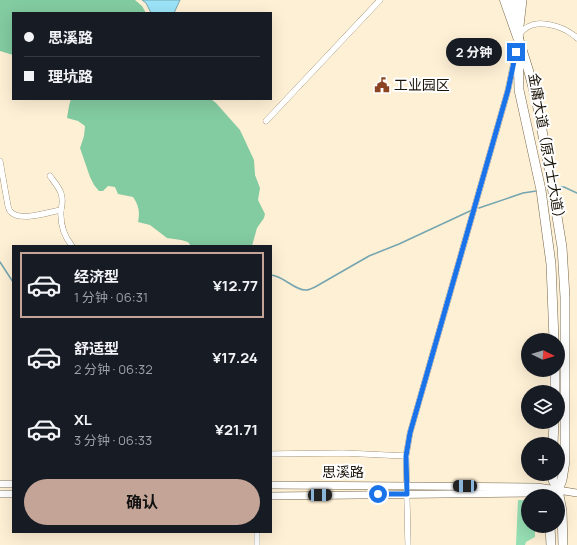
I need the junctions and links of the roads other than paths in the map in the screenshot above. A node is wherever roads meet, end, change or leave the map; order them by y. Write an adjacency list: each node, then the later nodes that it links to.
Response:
1 (380, 0): 7 (street)
2 (504, 0): 5 (highway)
3 (514, 0): 5 (highway)
4 (522, 0): 5 (main road)
5 (518, 37): 6 (street); 10 (main road, 金庸大道（原才士大道）); 11 (main road, 金庸大道（原才士大道）); 16 (street)
6 (577, 38)
7 (266, 121)
8 (0, 161): 12 (street)
9 (50, 176): 12 (street)
10 (551, 187): 11 (main road); 23 (main road, 金庸大道（原才士大道）)
11 (540, 188): 14 (main road, 金庸大道（原才士大道）)
12 (61, 210): 13 (street)
13 (71, 245)
14 (554, 333)
15 (272, 454): 16 (street)
16 (406, 456): 20 (street)
17 (0, 484): 18 (street)
18 (12, 484)
19 (272, 485): 20 (street, 思溪路)
20 (406, 486): 22 (street, 思溪路); 30 (street)
21 (577, 487): 24 (street, 思溪路)
22 (544, 489)
23 (559, 489)
24 (565, 491)
25 (521, 493): 30 (street, 思溪路)
26 (565, 493): 27 (street, 思溪路)
27 (577, 493)
28 (0, 494): 29 (street)
29 (12, 494)
30 (407, 494): 31 (street, 思溪路); 36 (street)
31 (272, 496)
32 (257, 533): 35 (street)
33 (550, 533): 37 (main road)
34 (563, 533): 38 (main road, 金庸大道（原才士大道）)
35 (257, 545)
36 (408, 545)
37 (551, 545)
38 (564, 545)

